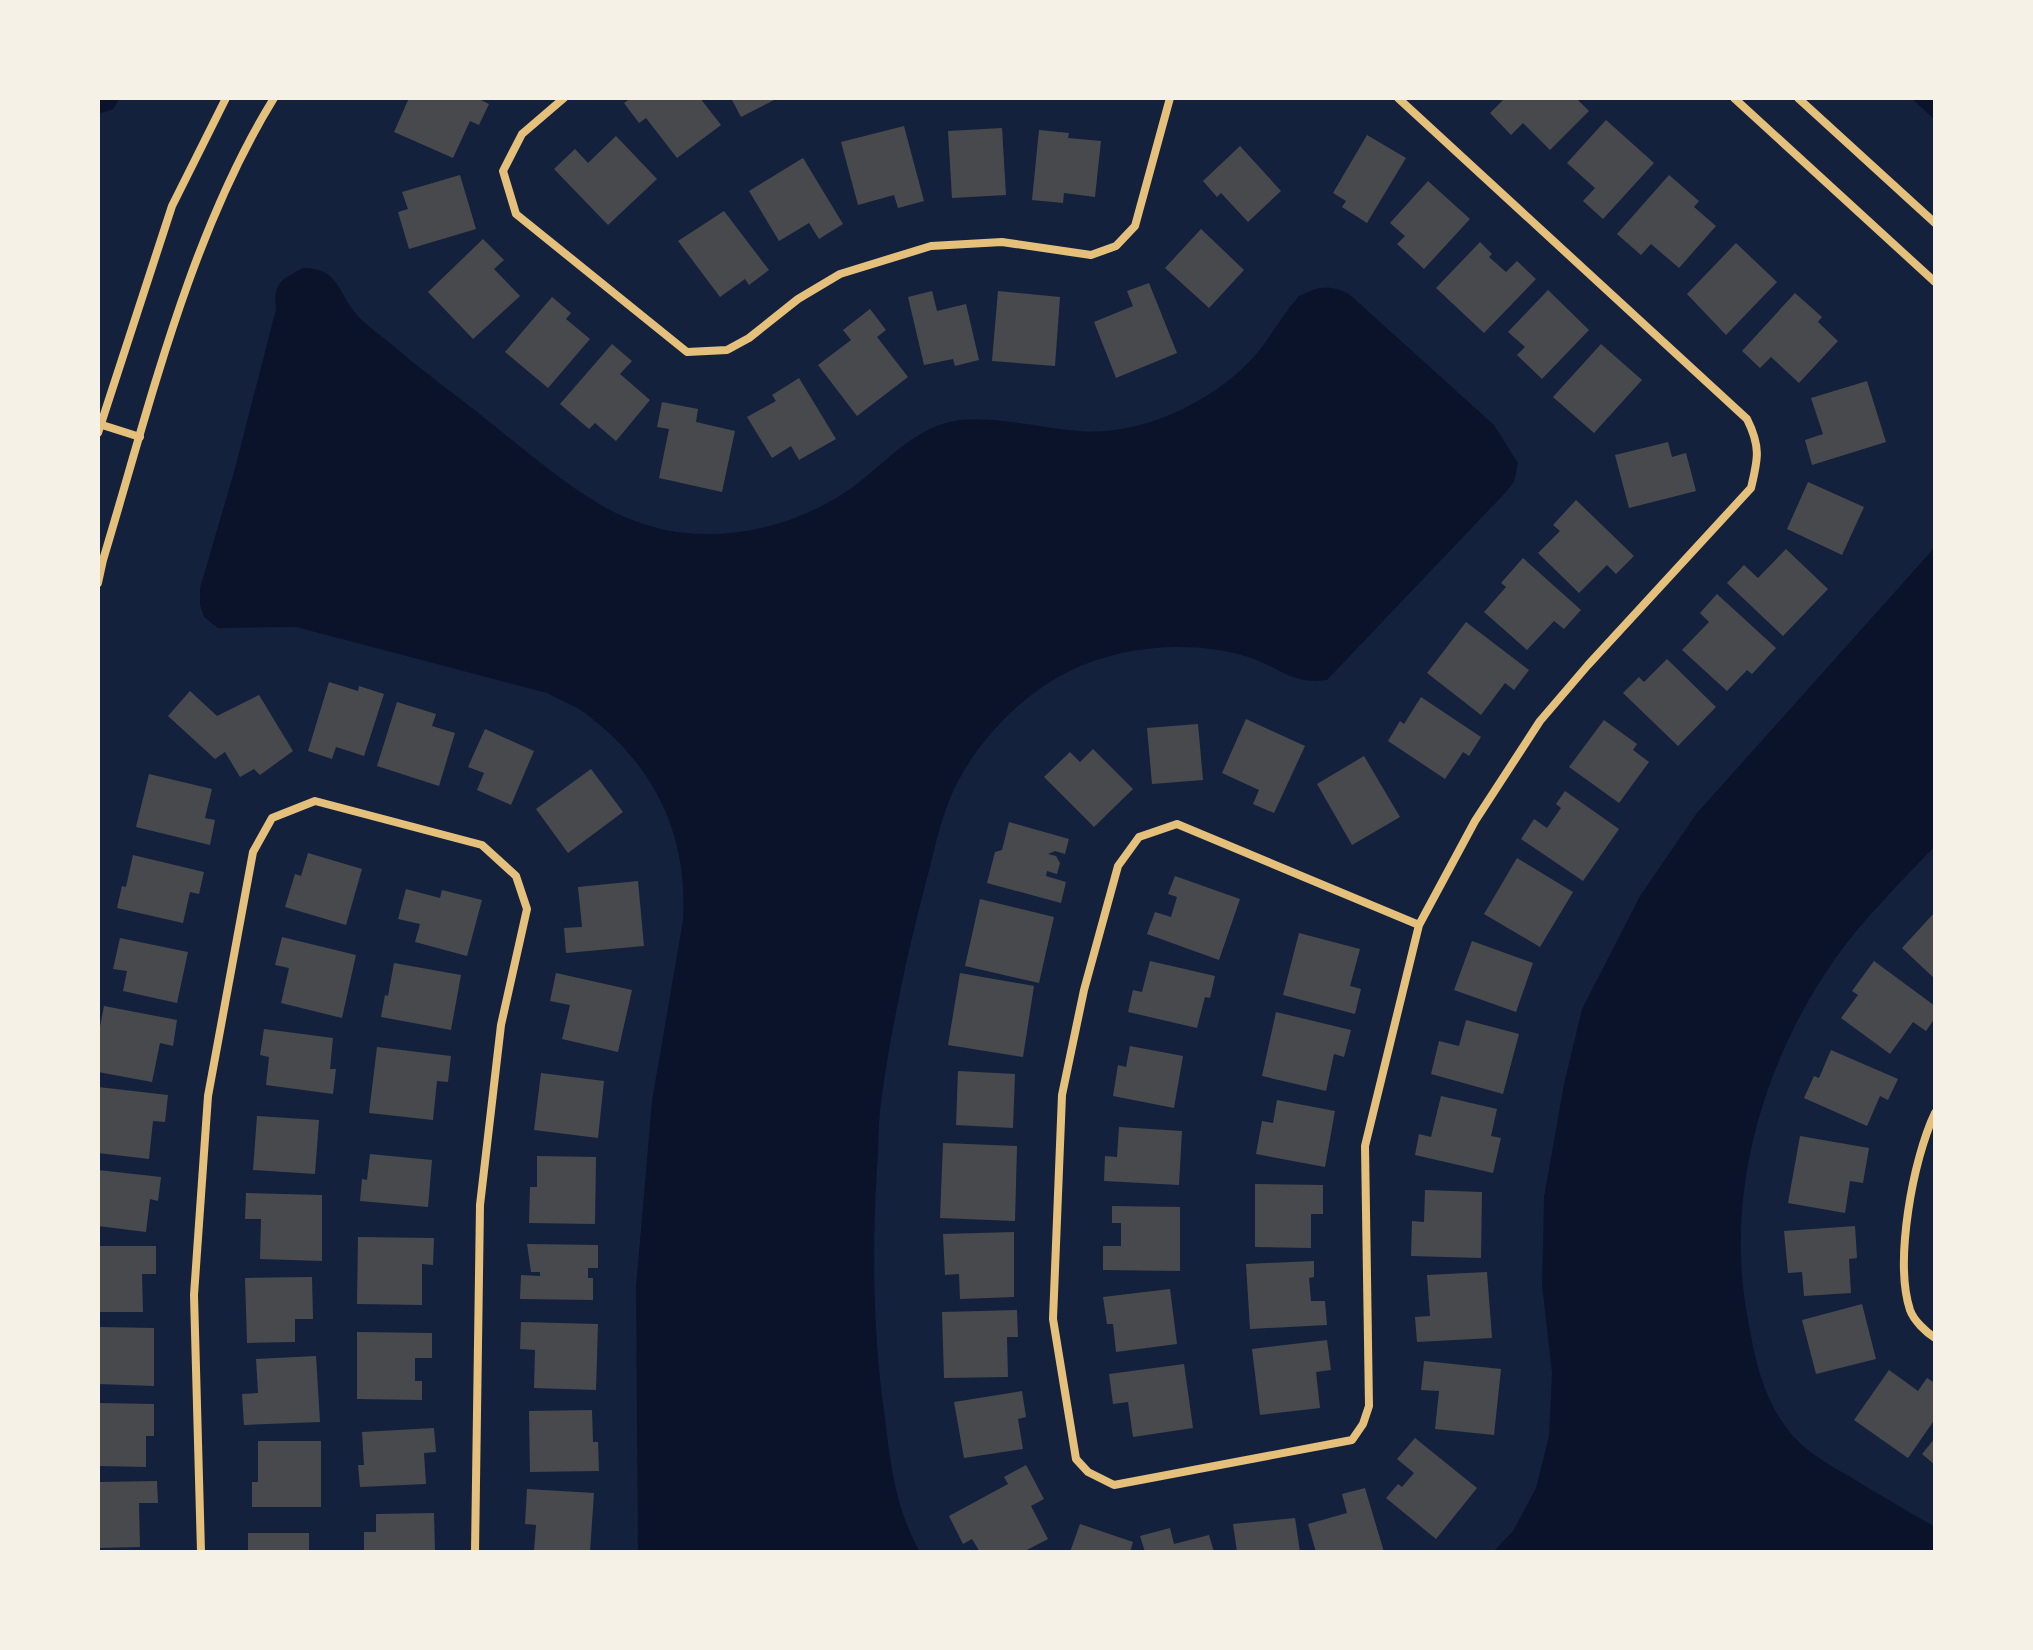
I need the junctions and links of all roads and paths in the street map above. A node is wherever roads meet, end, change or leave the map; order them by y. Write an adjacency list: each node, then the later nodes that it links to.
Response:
1 (226, 98): 10 (street)
2 (274, 98): 11 (street)
3 (564, 98): 4 (street)
4 (1170, 98)
5 (1398, 98): 13 (street)
6 (1734, 98): 9 (street)
7 (1798, 98): 8 (street)
8 (1935, 223)
9 (1935, 282)
10 (99, 427): 11 (street)
11 (140, 437): 12 (street)
12 (98, 583)
13 (1419, 925): 13 (street)
14 (1935, 1113): 15 (street)
15 (1935, 1338)
16 (201, 1552): 17 (street)
17 (475, 1552)

